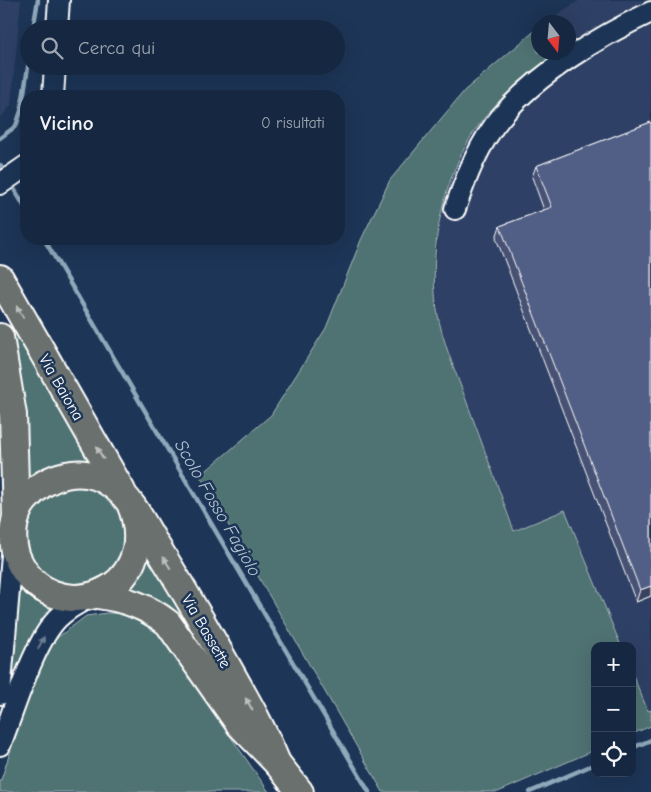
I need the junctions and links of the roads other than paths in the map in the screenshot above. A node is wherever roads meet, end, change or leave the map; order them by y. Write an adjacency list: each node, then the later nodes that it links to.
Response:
1 (59, 0): 3 (street)
2 (651, 12): 8 (street)
3 (58, 20)
4 (54, 75): 5 (street)
5 (53, 90)
6 (20, 171): 7 (street)
7 (0, 184)
8 (455, 209)
9 (0, 278): 11 (main road, Via Baiona, one-way to 9)
10 (0, 337): 12 (main road)
11 (127, 500): 12 (main road); 13 (main road); 16 (main road, Via Bassette, one-way to 11)
12 (15, 528): 13 (main road); 14 (street)
13 (94, 595): 15 (street, one-way to 13); 16 (main road, Via Bassette)
14 (0, 694)
15 (0, 745)
16 (277, 763): 17 (main road, Via Bassette)
17 (300, 792)

